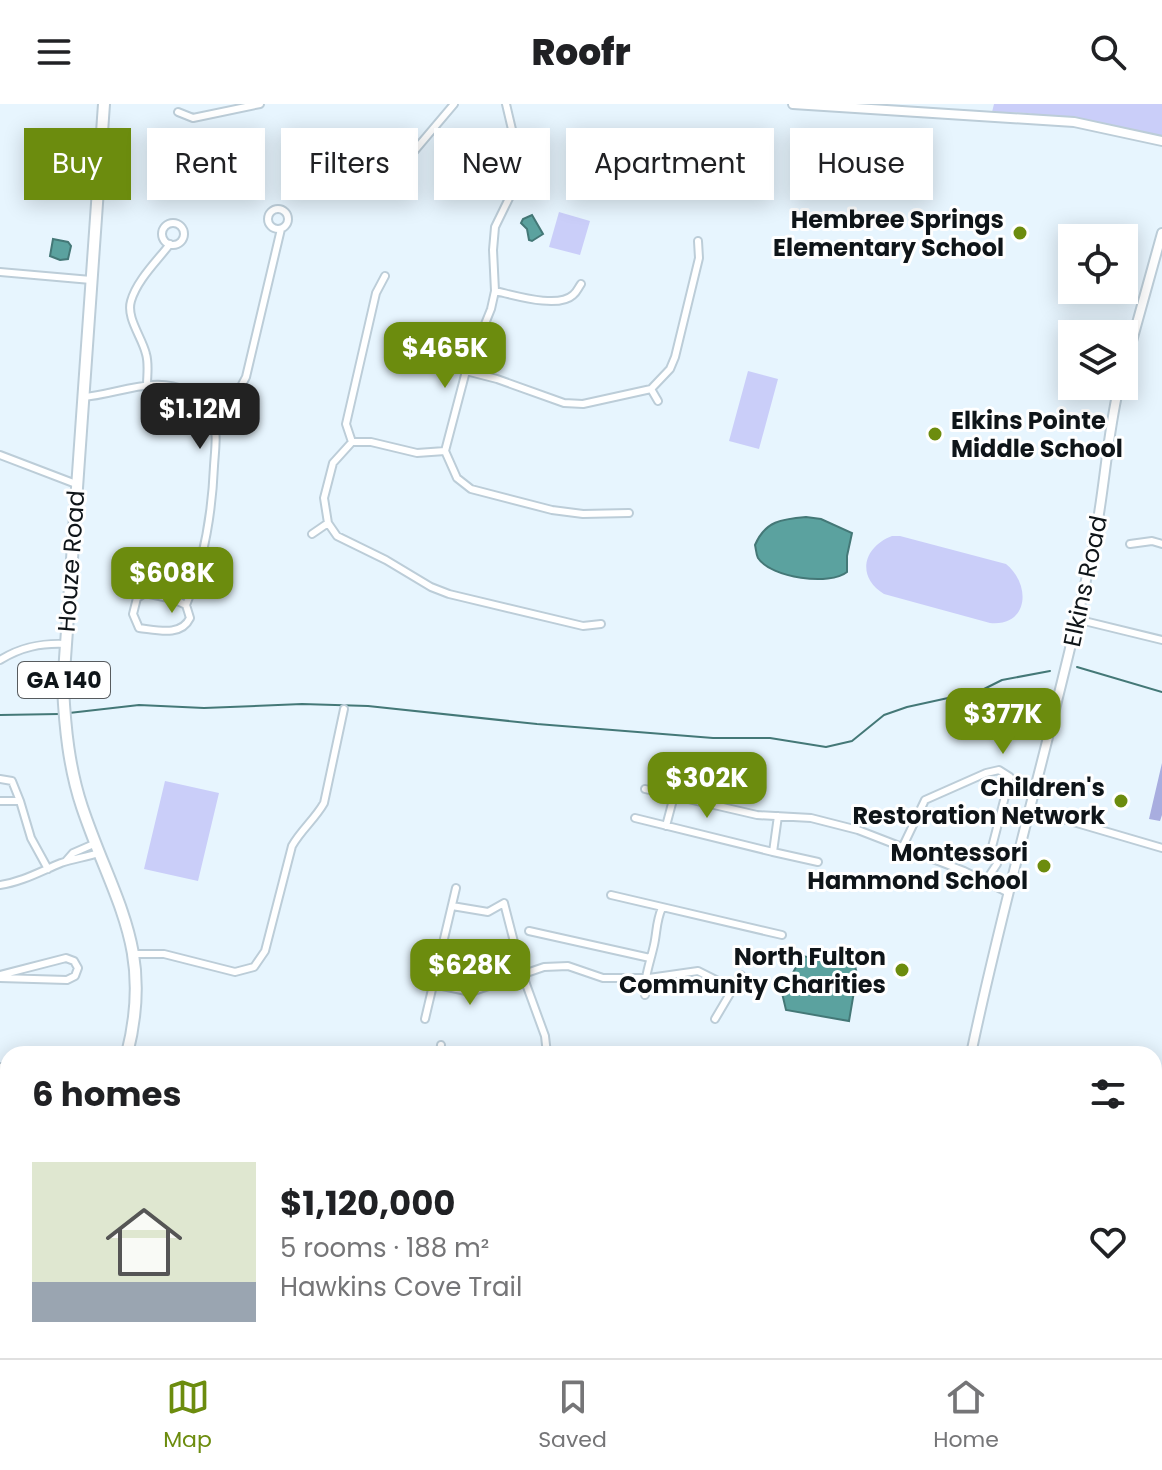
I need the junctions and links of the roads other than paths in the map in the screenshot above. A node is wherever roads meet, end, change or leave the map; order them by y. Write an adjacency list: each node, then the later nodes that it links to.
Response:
1 (104, 104): 15 (main road, Houze Road / GA 140)
2 (260, 104): 6 (street)
3 (506, 104): 17 (street)
4 (793, 104): 7 (street)
5 (451, 105): 8 (street)
6 (178, 112)
7 (1162, 141)
8 (418, 146)
9 (281, 229): 25 (street)
10 (1162, 233): 18 (street)
11 (698, 241): 21 (street)
12 (170, 244): 20 (street)
13 (0, 272): 15 (street)
14 (385, 276): 26 (street)
15 (91, 280): 22 (main road, Houze Road / GA 140)
16 (581, 284): 17 (street)
17 (495, 291): 19 (street)
18 (1138, 320)
19 (466, 371): 21 (street); 27 (street)
20 (147, 385): 22 (street); 25 (street)
21 (651, 389): 24 (street)
22 (83, 397): 29 (main road, Houze Road / GA 140)
23 (1117, 400): 36 (street, Elkins Road)
24 (658, 401)
25 (212, 413): 35 (street)
26 (352, 442): 27 (street); 31 (street)
27 (445, 451): 30 (street)
28 (0, 455): 29 (street)
29 (76, 484): 39 (main road, Houze Road / GA 140)
30 (629, 513)
31 (328, 523): 32 (street); 37 (street)
32 (312, 534)
33 (1130, 544): 34 (street)
34 (1162, 544)
35 (186, 605): 35 (street)
36 (1076, 619): 38 (street); 47 (street, Elkins Road)
37 (601, 624)
38 (1162, 640)
39 (65, 644): 40 (street); 52 (main road, Houze Road / GA 140)
40 (0, 660)
41 (344, 709): 66 (street)
42 (0, 779): 46 (street)
43 (645, 789): 44 (street)
44 (674, 796): 48 (street); 50 (street)
45 (0, 801): 46 (street)
46 (20, 801): 56 (street)
47 (1029, 809): 53 (street); 60 (street, Elkins Road)
48 (778, 816): 51 (street); 54 (street)
49 (635, 818): 50 (street)
50 (666, 826): 54 (street)
51 (903, 846): 57 (street); 57 (street)
52 (98, 848): 56 (street); 66 (main road, Houze Road / GA 140)
53 (1162, 848)
54 (773, 852): 55 (street)
55 (818, 862)
56 (48, 869): 58 (street)
57 (985, 882): 60 (street)
58 (0, 885)
59 (456, 888): 62 (street)
60 (1007, 892): 79 (street, Elkins Road)
61 (611, 895): 63 (street)
62 (452, 906): 68 (street); 72 (street)
63 (662, 908): 65 (street); 67 (street)
64 (529, 931): 67 (street)
65 (782, 935)
66 (134, 954): 77 (main road, Houze Road / GA 140)
67 (650, 958): 71 (street)
68 (522, 973): 71 (street); 72 (street); 78 (street)
69 (741, 975): 73 (street)
70 (0, 976): 70 (street)
71 (644, 978): 73 (street); 74 (street)
72 (433, 984): 75 (street)
73 (732, 988): 76 (street)
74 (645, 995)
75 (425, 1019)
76 (715, 1019)
77 (129, 1046)
78 (546, 1046)
79 (973, 1046)

